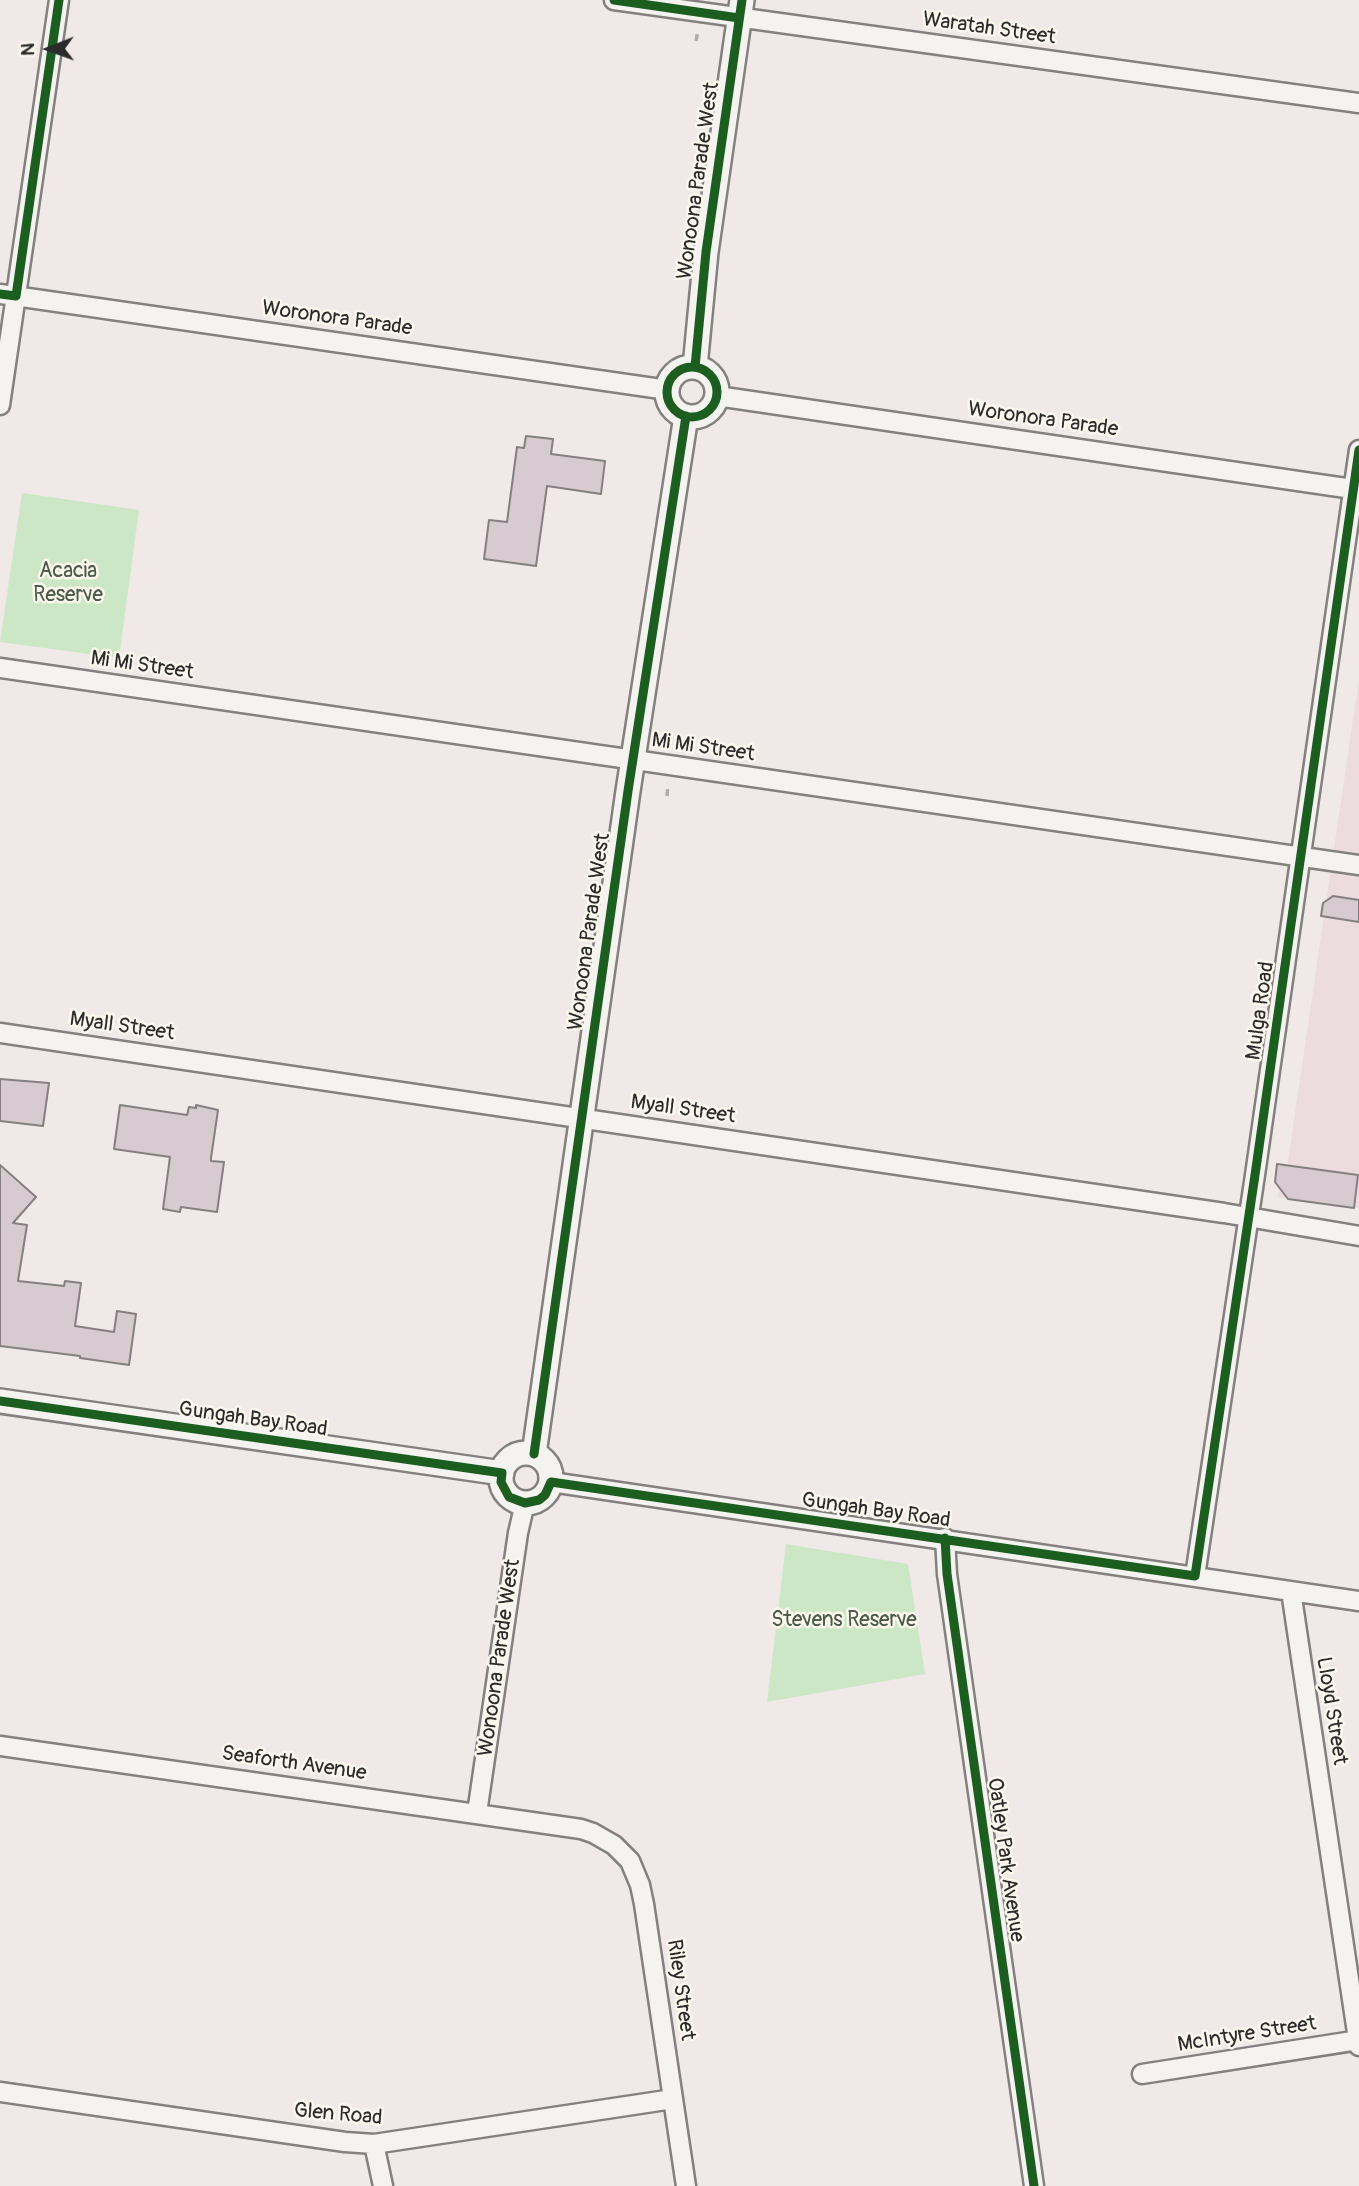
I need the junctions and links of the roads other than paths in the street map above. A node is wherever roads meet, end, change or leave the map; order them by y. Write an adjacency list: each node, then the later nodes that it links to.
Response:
1 (59, 0): 5 (street)
2 (614, 0): 3 (street, Waratah Street)
3 (740, 9): 4 (street, Waratah Street); 6 (street, Wonoona Parade West)
4 (1359, 103)
5 (8, 295): 7 (street, Woronora Parade); 9 (street)
6 (695, 367): 7 (street); 8 (street)
7 (668, 390): 10 (street)
8 (717, 396): 10 (street); 12 (street, Woronora Parade)
9 (0, 405)
10 (686, 416): 14 (street, Wonoona Parade West)
11 (1359, 450): 12 (street, Mulga Road)
12 (1357, 490): 15 (street, Mulga Road)
13 (0, 668): 14 (street, Mi Mi Street)
14 (633, 761): 15 (street, Mi Mi Street); 18 (street, Wonoona Parade West)
15 (1301, 857): 16 (street, Mi Mi Street); 19 (street, Mulga Road)
16 (1359, 865)
17 (0, 1033): 18 (street, Myall Street)
18 (581, 1117): 19 (street, Myall Street); 22 (street, Wonoona Parade West)
19 (1248, 1218): 20 (street, Myall Street); 27 (street, Mulga Road)
20 (1359, 1236)
21 (0, 1401): 23 (street, Gungah Bay Road)
22 (534, 1454): 23 (street); 24 (street)
23 (502, 1473): 25 (street)
24 (551, 1482): 25 (street); 26 (street, Gungah Bay Road)
25 (525, 1503): 31 (street, Wonoona Parade West)
26 (945, 1538): 27 (street, Gungah Bay Road); 41 (street, Oatley Park Avenue)
27 (1195, 1576): 28 (street, Gungah Bay Road)
28 (1291, 1591): 29 (street, Gungah Bay Road); 33 (street, Lloyd Street)
29 (1359, 1601)
30 (0, 1746): 31 (street, Seaforth Avenue)
31 (477, 1813): 32 (street, Seaforth Avenue)
32 (581, 1829): 37 (street, Riley Street)
33 (1359, 2040): 34 (street, Lloyd Street); 35 (street, McIntyre Street)
34 (1359, 2046)
35 (1142, 2074)
36 (0, 2092): 38 (street, Glen Road)
37 (673, 2099): 38 (street, Glen Road); 40 (street, Riley Street)
38 (374, 2144): 39 (street)
39 (383, 2186)
40 (686, 2186)
41 (1034, 2186)

